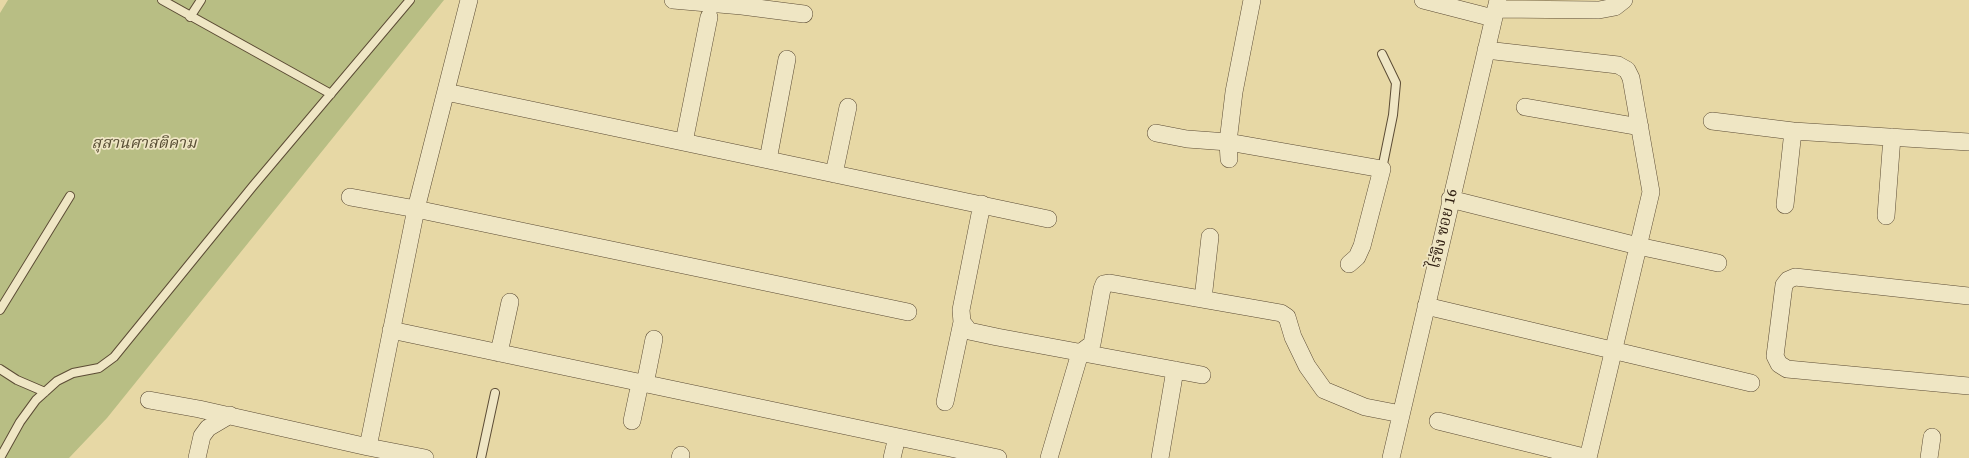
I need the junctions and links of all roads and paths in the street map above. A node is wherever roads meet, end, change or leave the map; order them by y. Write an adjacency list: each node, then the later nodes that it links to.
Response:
1 (162, 0): 11 (lane)
2 (200, 0): 11 (lane)
3 (410, 0): 17 (lane)
4 (468, 0): 16 (street)
5 (673, 0): 10 (street)
6 (1252, 0): 26 (street)
7 (1423, 0): 9 (street)
8 (1624, 0): 9 (street)
9 (1496, 9): 13 (street, ไร่ขิง ซอย 16)
10 (804, 14)
11 (190, 17): 17 (lane)
12 (709, 17): 25 (street)
13 (1486, 50): 21 (street); 34 (street, ไร่ขิง ซอย 16)
14 (1382, 54): 30 (lane)
15 (787, 59): 29 (street)
16 (446, 92): 25 (street); 37 (street)
17 (331, 94): 62 (lane)
18 (848, 107): 31 (street)
19 (1525, 107): 21 (street)
20 (1712, 121): 22 (street)
21 (1640, 128): 41 (street)
22 (1793, 131): 24 (street); 36 (street)
23 (1156, 133): 26 (street)
24 (1892, 137): 27 (street); 38 (street)
25 (684, 142): 29 (street)
26 (1228, 142): 28 (street); 30 (street)
27 (1969, 142)
28 (1229, 159)
29 (768, 160): 31 (street)
30 (1382, 169): 43 (street)
31 (834, 174): 35 (street)
32 (70, 196): 48 (lane)
33 (350, 197): 37 (street)
34 (1450, 199): 41 (street); 47 (street, ไร่ขิง ซอย 16)
35 (982, 204): 39 (street); 50 (street)
36 (1785, 205)
37 (416, 208): 49 (street); 51 (street)
38 (1886, 216)
39 (1048, 219)
40 (1210, 237): 45 (street)
41 (1638, 246): 42 (street); 53 (street)
42 (1718, 263)
43 (1349, 264)
44 (1969, 296): 61 (street)
45 (1203, 299): 55 (street); 66 (street)
46 (510, 302): 54 (street)
47 (1426, 306): 53 (street); 66 (street, ไร่ขิง ซอย 16)
48 (0, 310)
49 (908, 312)
50 (962, 322): 55 (street); 65 (street)
51 (391, 330): 54 (street); 72 (street)
52 (654, 340): 59 (street)
53 (1613, 350): 60 (street); 82 (street)
54 (499, 353): 59 (street)
55 (1080, 353): 57 (street); 79 (street)
56 (0, 369): 62 (lane)
57 (1175, 370): 58 (street); 80 (street)
58 (1202, 375)
59 (643, 383): 68 (street); 70 (street)
60 (1751, 383)
61 (1969, 386)
62 (45, 392): 73 (lane)
63 (494, 392): 76 (lane)
64 (149, 400): 67 (street)
65 (945, 402)
66 (1401, 414): 81 (street, ไร่ขิง ซอย 16)
67 (230, 416): 72 (street); 74 (street)
68 (632, 421)
69 (1438, 422): 82 (street)
70 (897, 437): 77 (street); 78 (street)
71 (1932, 438): 83 (street)
72 (368, 447): 75 (street)
73 (0, 458)
74 (197, 458)
75 (421, 458)
76 (481, 458)
77 (892, 458)
78 (998, 458)
79 (1049, 458)
80 (1160, 458)
81 (1391, 458)
82 (1588, 458)
83 (1929, 458)

